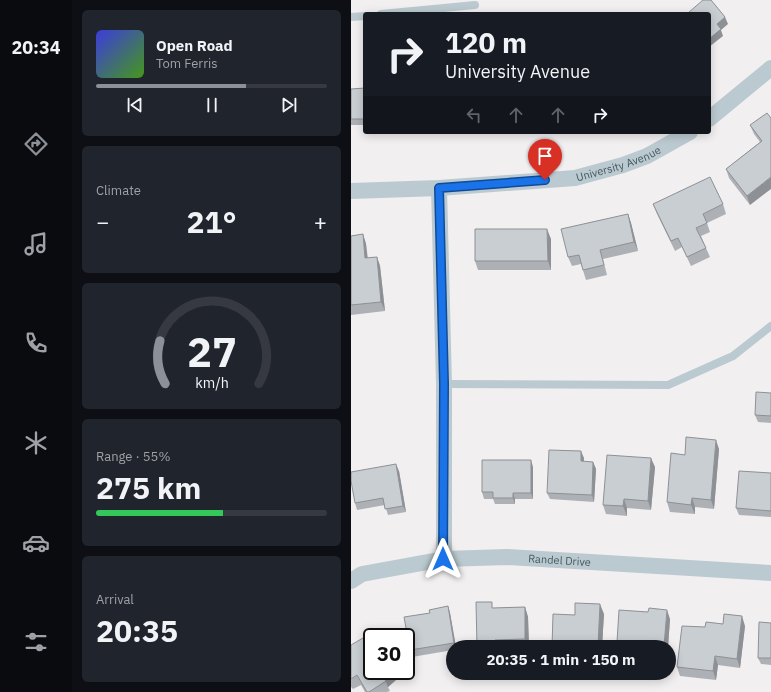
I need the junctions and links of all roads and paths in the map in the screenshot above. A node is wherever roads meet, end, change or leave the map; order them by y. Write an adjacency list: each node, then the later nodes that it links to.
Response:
1 (475, 5): 2 (lane)
2 (402, 12)
3 (363, 16): 4 (lane)
4 (351, 17)
5 (771, 68): 6 (street)
6 (711, 117)
7 (686, 134): 8 (street, University Avenue)
8 (439, 188): 9 (street, University Avenue); 11 (street)
9 (351, 191)
10 (771, 326): 11 (lane)
11 (444, 384): 12 (street)
12 (443, 559): 13 (street, Randel Drive); 14 (street, Randel Drive)
13 (771, 573)
14 (351, 581)

